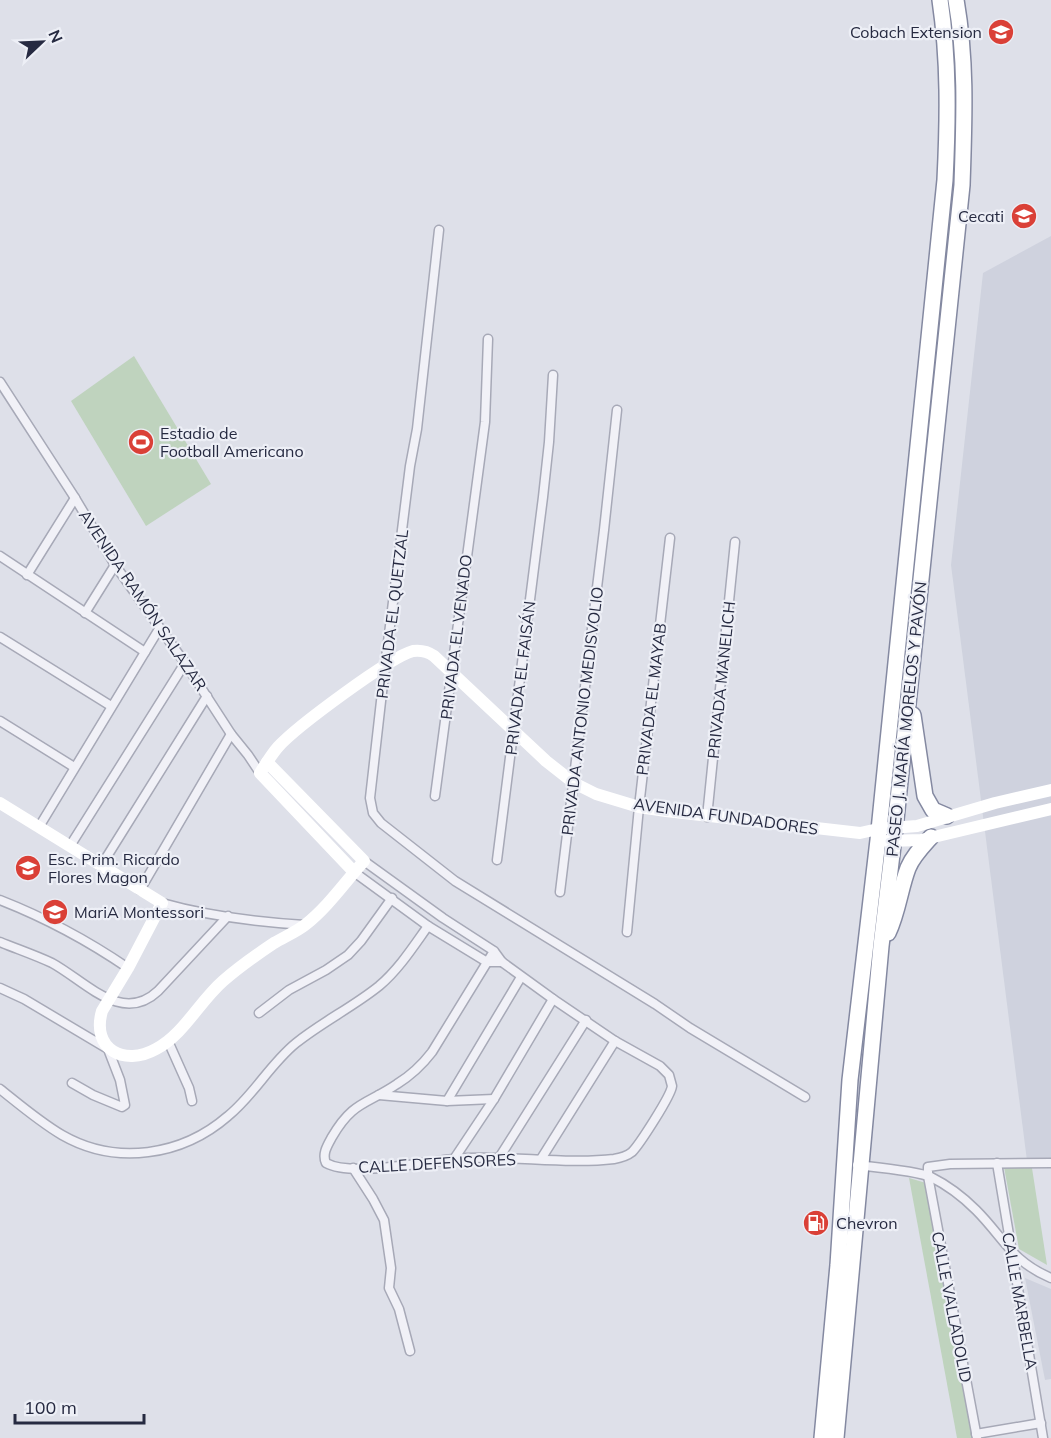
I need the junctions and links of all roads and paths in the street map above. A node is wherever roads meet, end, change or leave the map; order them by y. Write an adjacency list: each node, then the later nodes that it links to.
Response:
1 (940, 0): 40 (highway, PASEO J. MARÍA MORELOS Y PAVÓN)
2 (956, 0): 21 (highway, PASEO J. MARÍA MORELOS Y PAVÓN)
3 (440, 230): 19 (street, PRIVADA EL QUETZAL)
4 (488, 339): 20 (street, PRIVADA EL VENADO)
5 (553, 375): 25 (street, PRIVADA EL FAISÁN)
6 (0, 383): 8 (street, AVENIDA RAMÓN SALAZAR)
7 (617, 410): 31 (street, PRIVADA ANTONIO MEDISVOLIO)
8 (75, 498): 12 (street, AVENIDA RAMÓN SALAZAR); 13 (street)
9 (670, 538): 35 (street, PRIVADA EL MAYAB)
10 (735, 542): 38 (street, PRIVADA MANELICH)
11 (0, 556): 13 (street)
12 (116, 565): 14 (street); 15 (street, AVENIDA RAMÓN SALAZAR)
13 (27, 575): 14 (street)
14 (85, 613): 17 (street)
15 (159, 628): 17 (street); 18 (street, AVENIDA RAMÓN SALAZAR)
16 (0, 637): 23 (street)
17 (145, 652): 23 (street)
18 (185, 663): 22 (street, AVENIDA RAMÓN SALAZAR); 43 (street)
19 (384, 666): 20 (street, AVENIDA FUNDADORES); 28 (street, AVENIDA FUNDADORES); 75 (street, PRIVADA EL QUETZAL)
20 (453, 674): 25 (street, AVENIDA FUNDADORES); 33 (street, PRIVADA EL VENADO)
21 (910, 693): 37 (highway); 41 (highway, PASEO J. MARÍA MORELOS Y PAVÓN)
22 (207, 696): 26 (street, AVENIDA RAMÓN SALAZAR); 46 (street)
23 (111, 706): 29 (street)
24 (0, 720): 29 (street)
25 (514, 732): 31 (street, AVENIDA FUNDADORES); 44 (street, PRIVADA EL FAISÁN)
26 (231, 734): 27 (street, AVENIDA RAMÓN SALAZAR); 48 (street)
27 (248, 755): 28 (street); 30 (street, AVENIDA RAMÓN SALAZAR)
28 (267, 762): 30 (street, AVENIDA FUNDADORES); 45 (street)
29 (74, 767): 39 (street)
30 (260, 773): 47 (street, AVENIDA RAMÓN SALAZAR)
31 (574, 783): 35 (street, AVENIDA FUNDADORES); 49 (street, PRIVADA ANTONIO MEDISVOLIO)
32 (1051, 790): 37 (street)
33 (435, 796)
34 (0, 803): 39 (street)
35 (639, 807): 38 (street, AVENIDA FUNDADORES); 56 (street, PRIVADA EL MAYAB)
36 (1051, 810): 42 (street)
37 (947, 816): 41 (street)
38 (707, 817): 40 (street, AVENIDA FUNDADORES)
39 (39, 827): 43 (street)
40 (878, 835): 41 (street, AVENIDA FUNDADORES); 84 (highway, PASEO J. MARÍA MORELOS Y PAVÓN)
41 (895, 835): 42 (street); 58 (highway, PASEO J. MARÍA MORELOS Y PAVÓN)
42 (931, 837): 58 (highway)
43 (70, 846): 46 (street)
44 (496, 860)
45 (364, 861): 47 (street); 59 (street)
46 (101, 866): 48 (street)
47 (354, 872): 50 (street, AVENIDA RAMÓN SALAZAR); 54 (street)
48 (140, 890): 52 (street)
49 (560, 892)
50 (392, 898): 55 (street, AVENIDA RAMÓN SALAZAR); 67 (street)
51 (0, 900): 62 (street)
52 (162, 903): 53 (street); 62 (street)
53 (228, 916): 54 (street); 65 (street)
54 (305, 924): 69 (street)
55 (428, 926): 60 (street, AVENIDA RAMÓN SALAZAR); 73 (street)
56 (627, 932)
57 (0, 942): 65 (street)
58 (881, 946): 84 (highway, PASEO J. MARÍA MORELOS Y PAVÓN)
59 (494, 951): 60 (street); 61 (street)
60 (487, 962): 61 (street); 74 (street)
61 (502, 962): 63 (street)
62 (128, 968): 65 (street)
63 (521, 977): 66 (street); 78 (street)
64 (0, 988): 71 (street)
65 (109, 999): 71 (street)
66 (553, 999): 68 (street); 76 (street)
67 (258, 1012)
68 (586, 1020): 70 (street); 79 (street)
69 (168, 1041): 71 (street); 77 (street)
70 (615, 1041): 81 (street); 81 (street, CALLE DEFENSORES)
71 (108, 1049): 72 (street)
72 (72, 1083)
73 (0, 1089)
74 (379, 1095): 78 (street); 85 (street, CALLE DEFENSORES)
75 (805, 1097)
76 (494, 1099): 78 (street); 80 (street)
77 (192, 1101)
78 (447, 1101)
79 (499, 1158): 80 (street, CALLE DEFENSORES); 81 (street, CALLE DEFENSORES)
80 (454, 1159): 85 (street, CALLE DEFENSORES)
81 (541, 1159)
82 (998, 1163): 83 (street); 86 (street); 87 (street, CALLE MARBELLA)
83 (1051, 1163)
84 (853, 1164): 86 (street); 92 (highway, PASEO J. MARÍA MORELOS Y PAVÓN); 93 (highway, PASEO J. MARÍA MORELOS Y PAVÓN)
85 (353, 1168): 89 (street)
86 (928, 1176): 87 (street); 91 (street, CALLE VALLADOLID)
87 (1012, 1253): 88 (street); 90 (street, CALLE MARBELLA)
88 (1051, 1278)
89 (410, 1351)
90 (1041, 1423): 91 (street); 94 (street, CALLE MARBELLA)
91 (976, 1436)
92 (822, 1438)
93 (836, 1438)
94 (1043, 1438)

